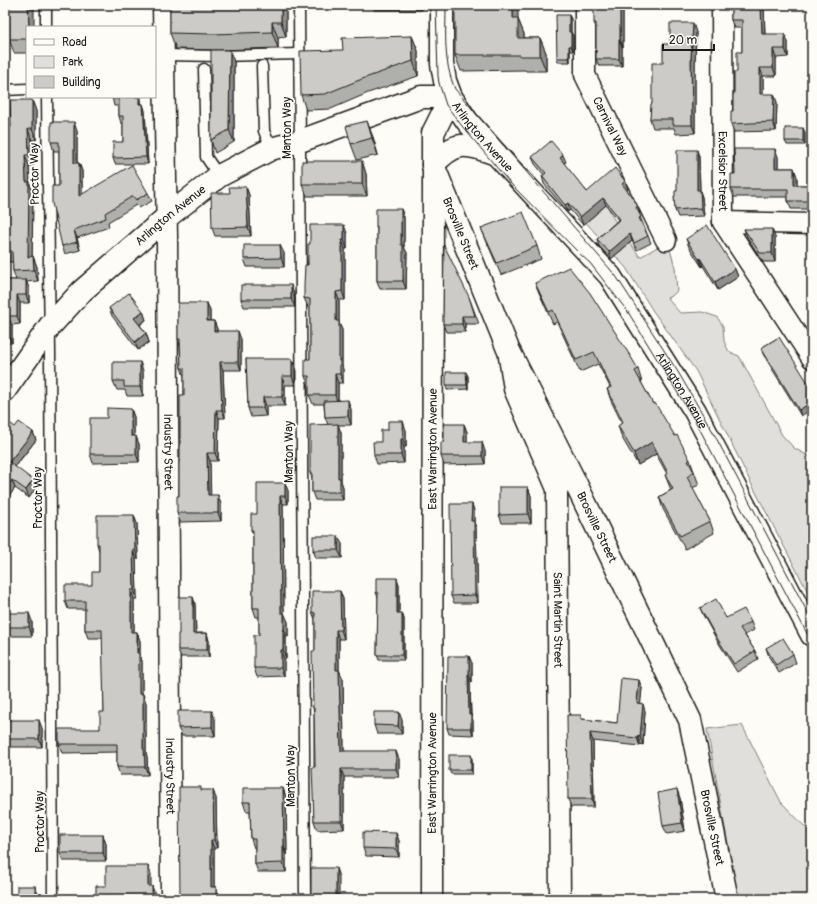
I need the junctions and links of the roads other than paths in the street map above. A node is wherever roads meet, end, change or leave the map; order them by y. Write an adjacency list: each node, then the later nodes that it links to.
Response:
1 (46, 5): 7 (lane)
2 (164, 5): 9 (street, Industry Street)
3 (299, 5): 8 (lane, Manton Way)
4 (442, 5): 14 (main road)
5 (585, 5): 24 (street, Carnival Way)
6 (722, 5): 22 (street, Excelsior Street)
7 (46, 26)
8 (299, 54): 9 (lane); 16 (lane, Manton Way)
9 (164, 55): 21 (street, Industry Street)
10 (262, 66): 17 (lane)
11 (204, 69): 20 (lane)
12 (26, 89): 13 (lane)
13 (5, 90)
14 (451, 97): 16 (main road, Arlington Avenue); 18 (main road, Arlington Avenue); 19 (main road, East Warrington Avenue)
15 (47, 98): 25 (lane, Proctor Way)
16 (300, 141): 17 (main road, Arlington Avenue); 32 (lane, Manton Way)
17 (272, 149): 20 (main road, Arlington Avenue)
18 (496, 154): 19 (main road); 29 (main road, Arlington Avenue)
19 (433, 165): 26 (main road, Brosville Street); 33 (street, East Warrington Avenue)
20 (219, 176): 21 (main road, Arlington Avenue)
21 (166, 216): 25 (main road, Arlington Avenue); 31 (street, Industry Street)
22 (723, 222): 23 (street); 27 (street, Excelsior Street)
23 (812, 224)
24 (666, 240)
25 (50, 326): 28 (main road, Arlington Avenue); 30 (lane, Proctor Way)
26 (508, 349): 34 (street, Saint Martin Street); 35 (main road, Brosville Street)
27 (812, 358)
28 (5, 390)
29 (812, 636)
30 (53, 899)
31 (171, 899)
32 (305, 899)
33 (432, 899)
34 (560, 899)
35 (727, 899)

